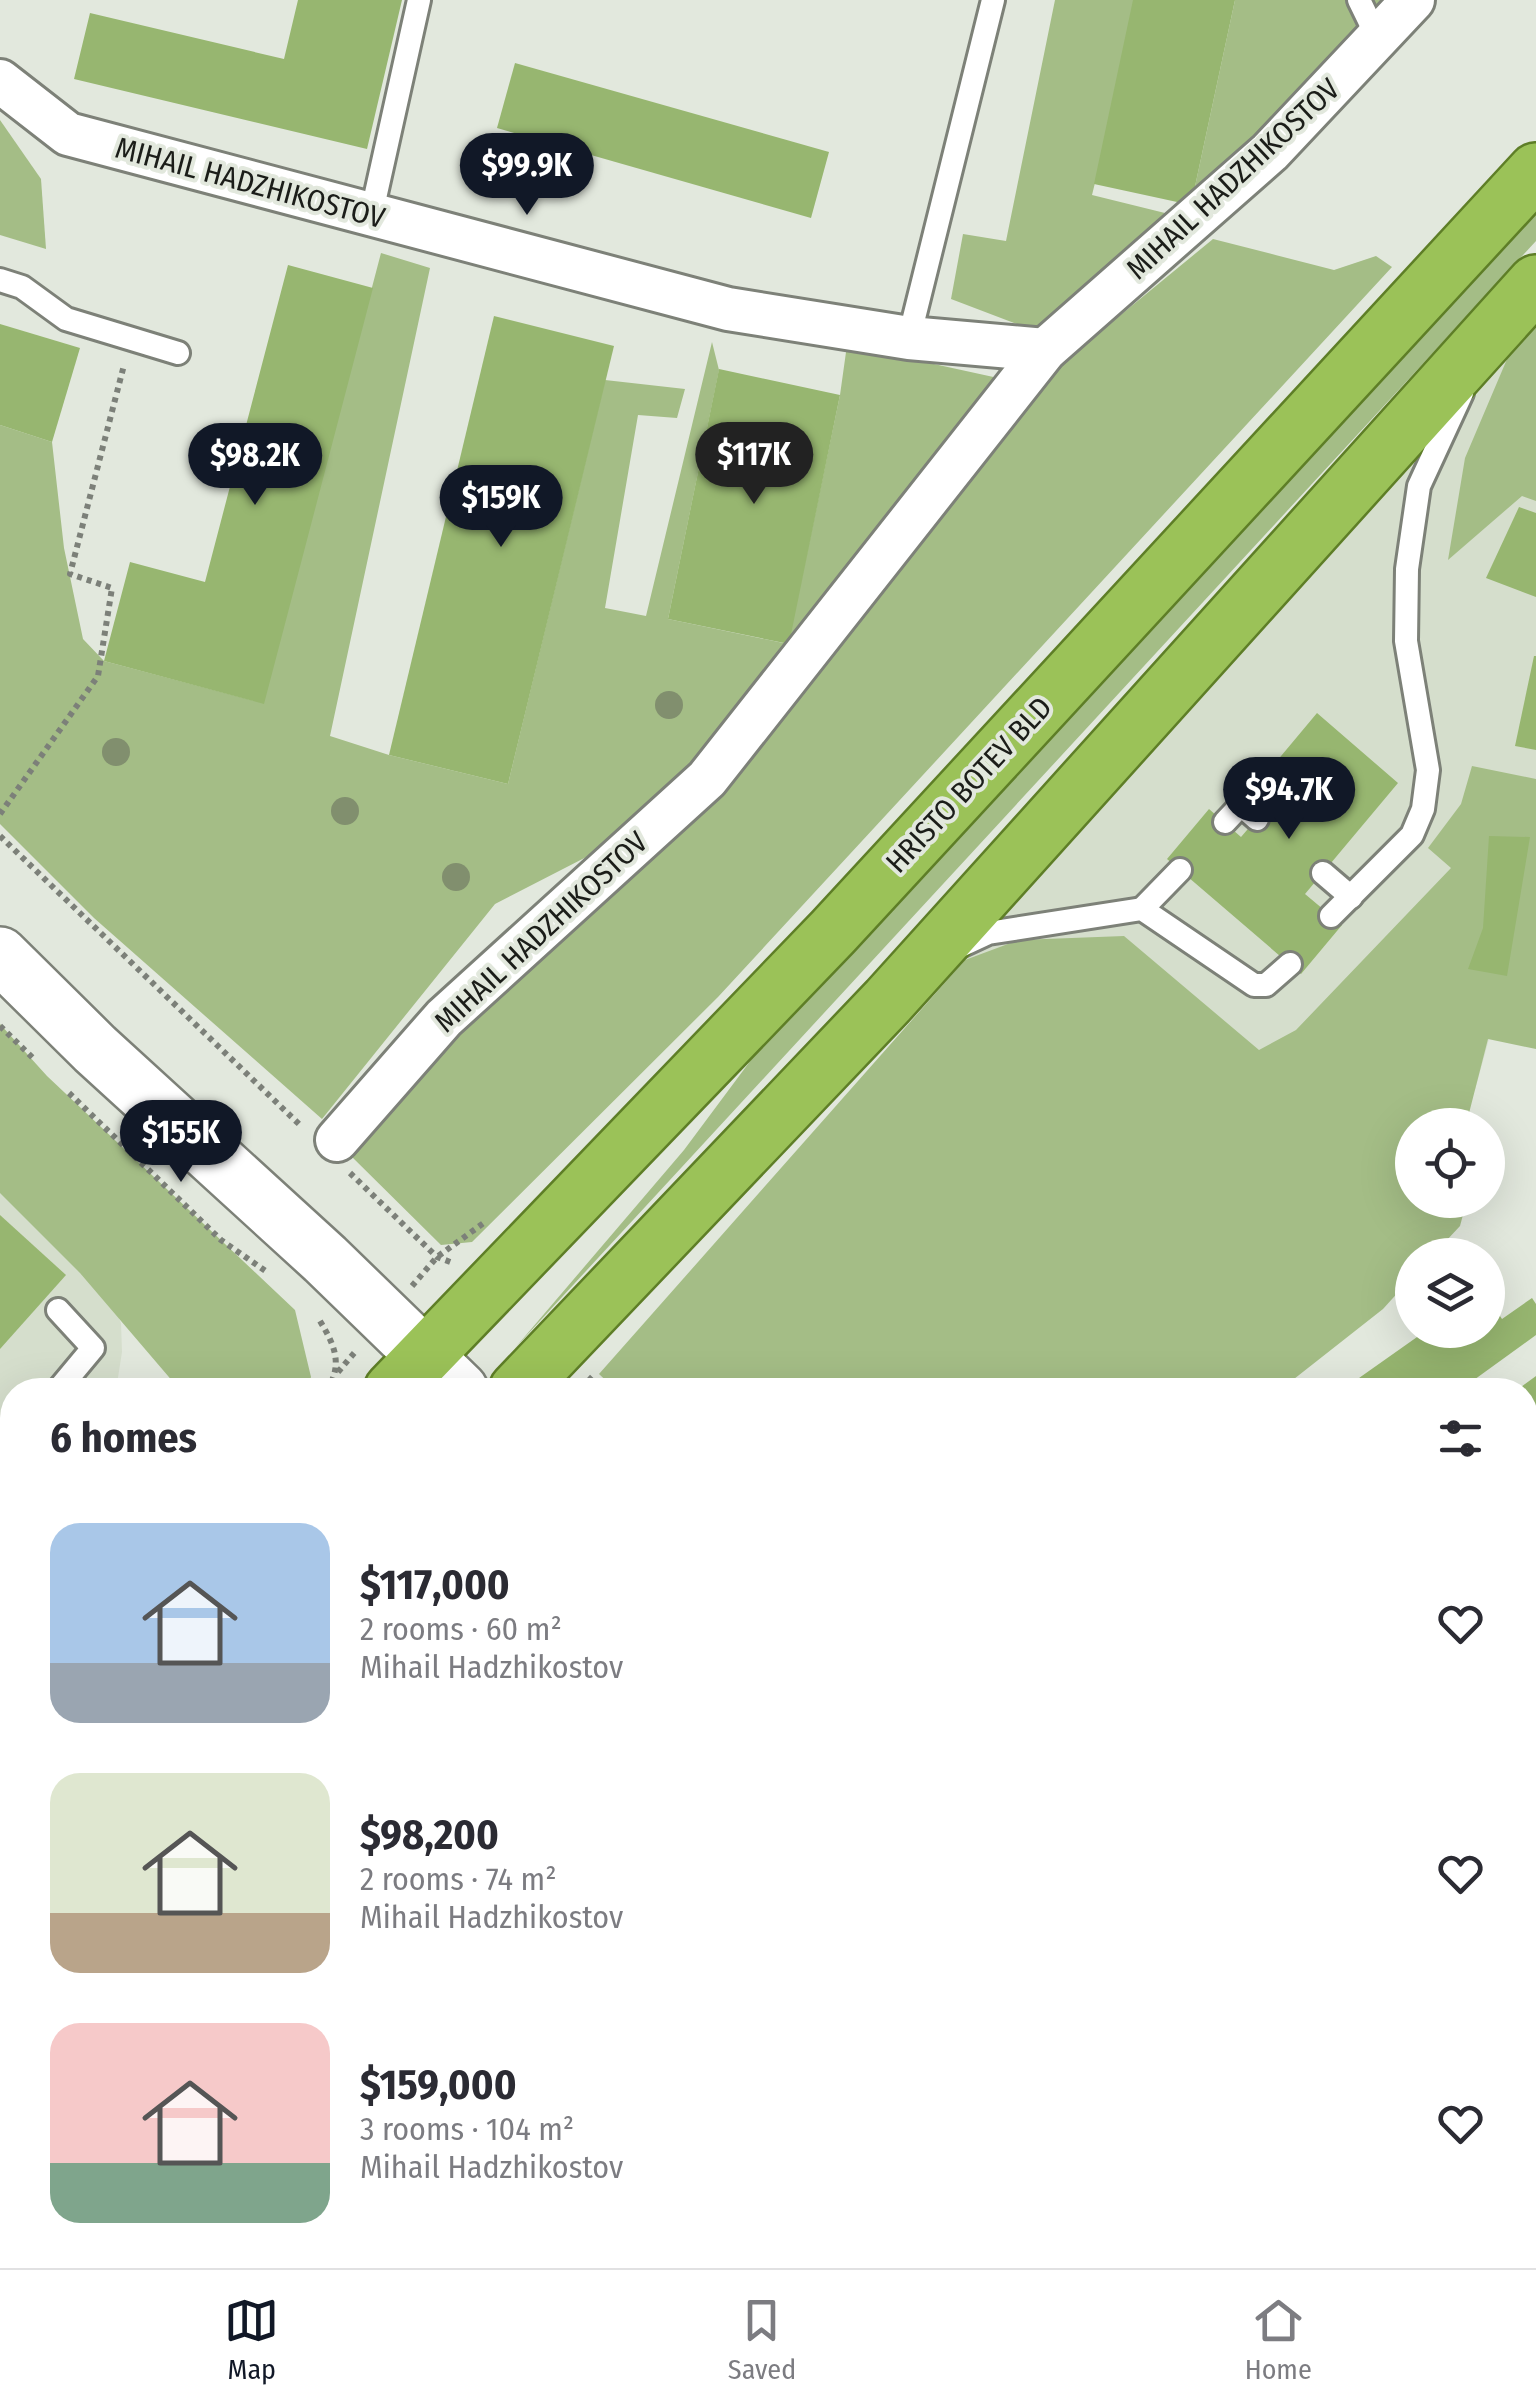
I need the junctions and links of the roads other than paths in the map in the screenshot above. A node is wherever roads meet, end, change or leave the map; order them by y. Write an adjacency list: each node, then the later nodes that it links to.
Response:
1 (419, 0): 9 (lane)
2 (993, 0): 14 (lane)
3 (1360, 0): 5 (lane)
4 (1414, 0): 5 (street, MIHAIL HADZHIKOSTOV)
5 (1378, 39): 15 (street, MIHAIL HADZHIKOSTOV)
6 (0, 81): 9 (street, MIHAIL HADZHIKOSTOV)
7 (1536, 154): 10 (lane)
8 (1536, 171): 10 (highway, HRISTO BOTEV BLD)
9 (371, 216): 14 (street, MIHAIL HADZHIKOSTOV)
10 (1477, 236): 31 (highway, HRISTO BOTEV BLD)
11 (0, 280): 16 (lane)
12 (1536, 283): 13 (highway)
13 (1490, 333): 21 (lane); 26 (highway)
14 (908, 338): 15 (street, MIHAIL HADZHIKOSTOV)
15 (1046, 350): 27 (street, MIHAIL HADZHIKOSTOV)
16 (178, 353)
17 (1256, 819): 18 (lane)
18 (1225, 822)
19 (1180, 870): 22 (lane)
20 (1323, 873): 21 (lane)
21 (1351, 896): 23 (lane)
22 (1142, 908): 25 (lane); 26 (lane)
23 (1330, 916)
24 (0, 955): 30 (main road)
25 (1290, 964)
26 (888, 1001): 32 (highway)
27 (329, 1146)
28 (58, 1310): 29 (lane)
29 (68, 1378)
30 (424, 1378)
31 (426, 1378)
32 (529, 1378)

